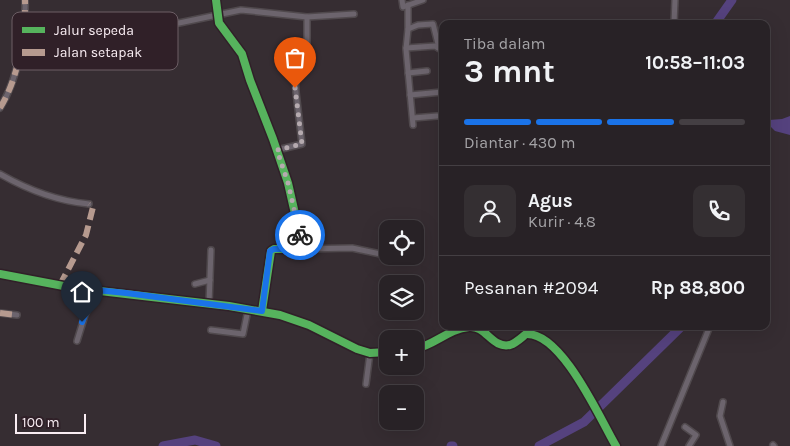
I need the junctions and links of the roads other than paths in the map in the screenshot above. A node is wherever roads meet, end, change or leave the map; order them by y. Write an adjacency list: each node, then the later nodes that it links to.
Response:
1 (216, 0): 6 (street)
2 (402, 0): 5 (street)
3 (423, 0): 5 (street)
4 (675, 0): 9 (street)
5 (408, 6): 11 (street)
6 (217, 14): 8 (street); 10 (street); 26 (street)
7 (354, 14): 8 (street)
8 (306, 17): 14 (street)
9 (674, 20)
10 (178, 23)
11 (408, 28): 12 (street); 15 (street)
12 (439, 42)
13 (439, 47): 15 (street)
14 (307, 48)
15 (406, 48): 19 (street)
16 (15, 70): 22 (street)
17 (295, 70): 26 (street)
18 (427, 71): 19 (street)
19 (408, 73): 21 (street)
20 (439, 92): 21 (street)
21 (410, 95): 24 (street)
22 (0, 108)
23 (437, 116): 24 (street)
24 (413, 118): 25 (street)
25 (413, 125)
26 (277, 150): 29 (street)
27 (0, 174): 28 (street)
28 (89, 204)
29 (302, 249): 31 (street); 38 (street)
30 (211, 250): 33 (street)
31 (379, 254)
32 (0, 274): 35 (street)
33 (210, 280): 34 (street); 36 (street)
34 (195, 284)
35 (96, 290): 36 (street); 45 (street)
36 (209, 304): 37 (street)
37 (248, 310): 38 (street); 41 (street)
38 (262, 311): 48 (street)
39 (0, 313): 40 (street)
40 (17, 316)
41 (211, 330)
42 (454, 330): 46 (street)
43 (480, 330): 52 (street)
44 (708, 330): 53 (street)
45 (77, 341)
46 (424, 346)
47 (379, 352): 48 (street)
48 (370, 353): 49 (street)
49 (366, 384)
50 (723, 402): 55 (street)
51 (686, 427): 54 (street)
52 (616, 446)
53 (661, 446)
54 (689, 446)
55 (730, 446)

